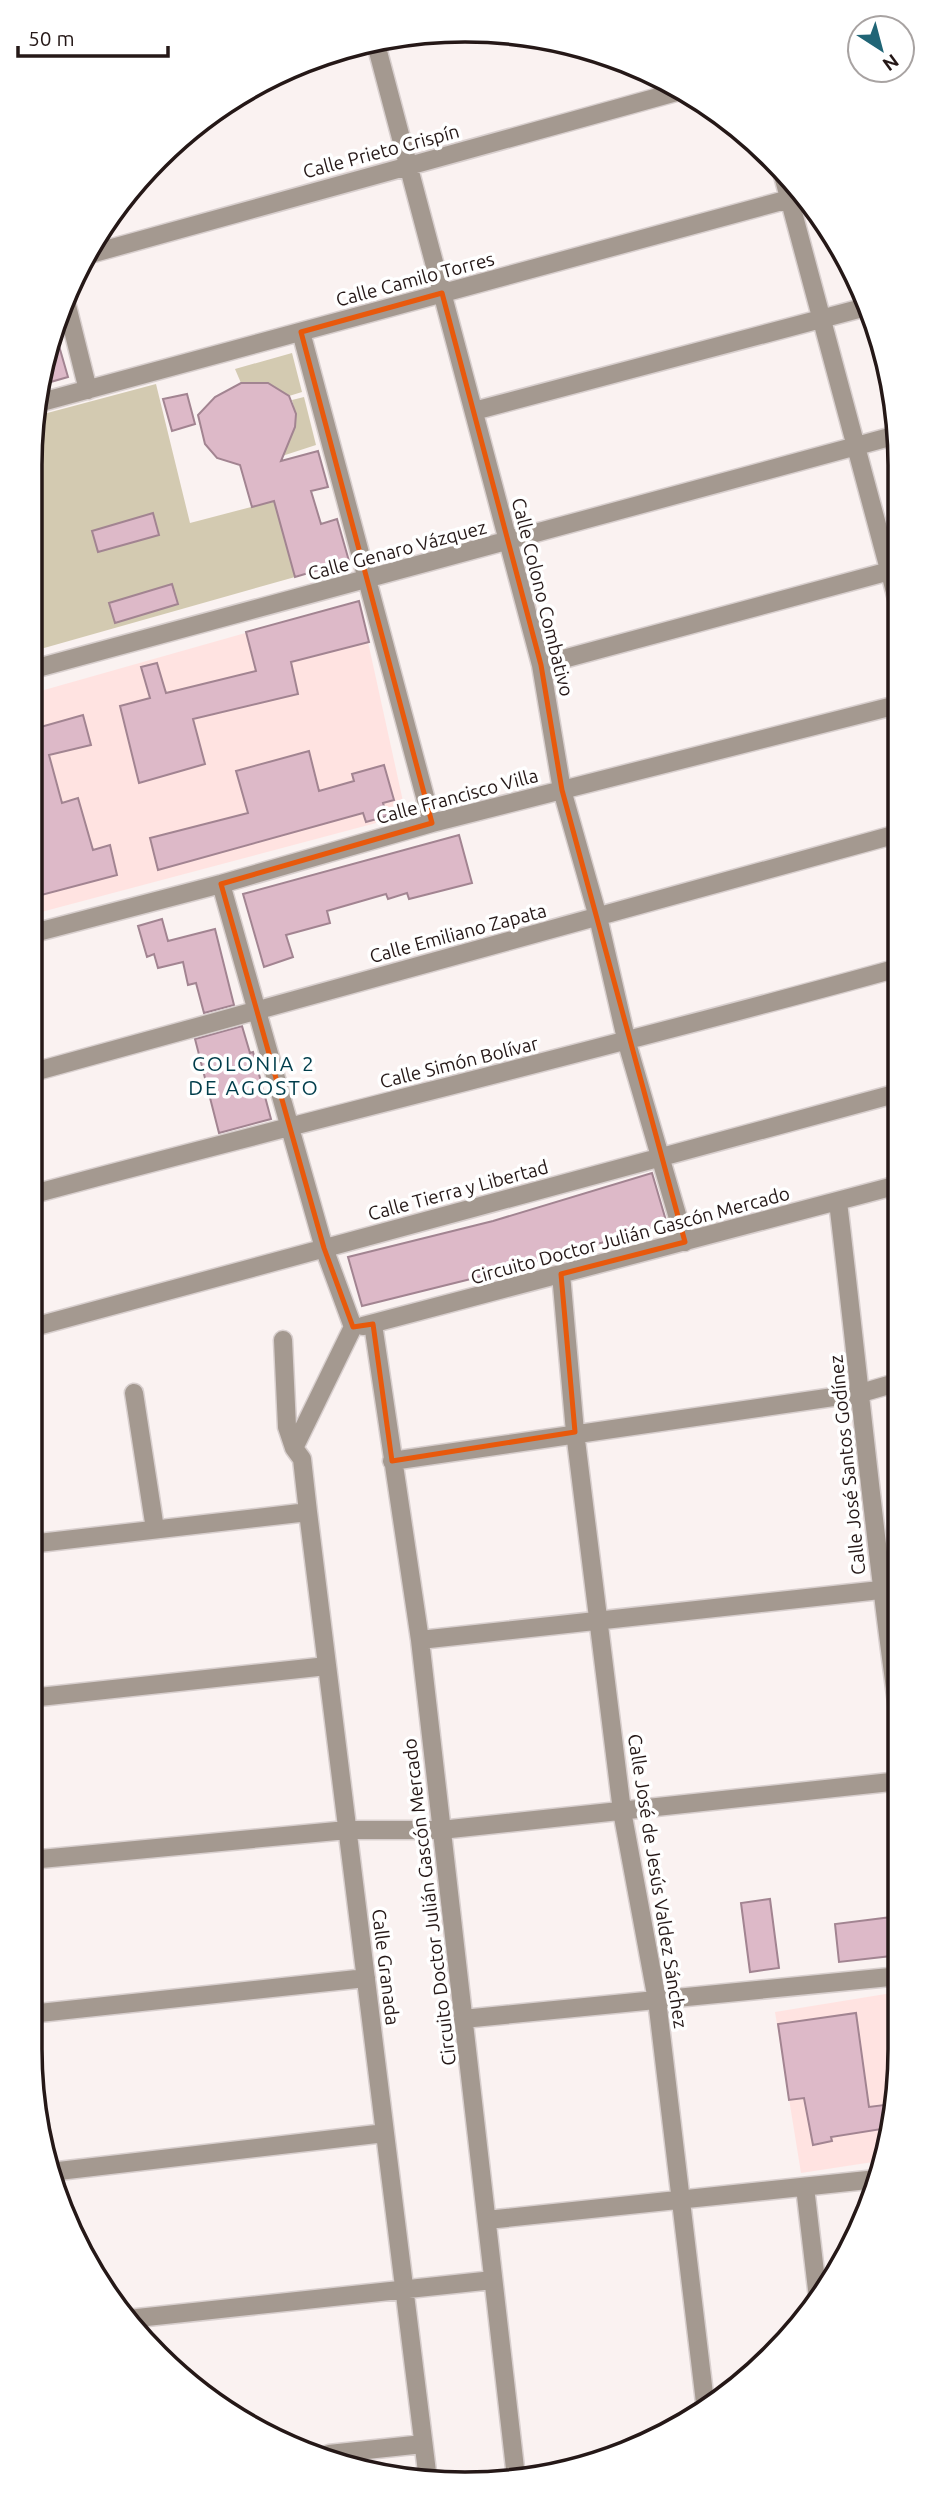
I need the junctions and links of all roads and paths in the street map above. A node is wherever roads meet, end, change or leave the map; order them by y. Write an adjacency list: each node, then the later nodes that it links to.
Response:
1 (378, 51): 3 (street, Calle Colono Combativo)
2 (668, 94): 3 (street, Calle Prieto Crispín)
3 (408, 165): 6 (street, Calle Prieto Crispín); 7 (street, Calle Colono Combativo)
4 (793, 198): 7 (street, Calle Camilo Torres)
5 (797, 202): 10 (street)
6 (100, 251)
7 (442, 293): 11 (street, Calle Camilo Torres); 14 (street, Calle Colono Combativo)
8 (858, 309): 10 (street)
9 (69, 315): 12 (street)
10 (821, 319): 14 (street); 16 (street)
11 (301, 332): 12 (street, Calle Camilo Torres); 20 (street)
12 (88, 390): 13 (street, Calle Camilo Torres)
13 (47, 401)
14 (474, 411): 17 (street, Calle Colono Combativo)
15 (887, 438): 16 (street, Calle Genaro Vázquez)
16 (856, 448): 17 (street, Calle Genaro Vázquez); 18 (street)
17 (508, 541): 20 (street, Calle Genaro Vázquez); 21 (street, Calle Colono Combativo)
18 (888, 554)
19 (888, 571): 21 (street)
20 (369, 580): 22 (street, Calle Genaro Vázquez); 25 (street)
21 (541, 665): 24 (street, Calle Colono Combativo)
22 (42, 667)
23 (888, 707): 24 (street, Calle Francisco Villa)
24 (562, 790): 25 (street, Calle Francisco Villa); 28 (street, Calle Colono Combativo)
25 (432, 823): 27 (street, Calle Francisco Villa)
26 (888, 836): 28 (street, Calle Emiliano Zapata)
27 (222, 884): 29 (street, Calle Francisco Villa); 31 (street)
28 (598, 917): 31 (street, Calle Emiliano Zapata); 32 (street, Calle Colono Combativo)
29 (42, 931)
30 (888, 971): 32 (street, Calle Simón Bolívar)
31 (254, 1010): 33 (street, Calle Emiliano Zapata); 35 (street)
32 (627, 1043): 35 (street, Calle Simón Bolívar); 36 (street, Calle Colono Combativo)
33 (42, 1070)
34 (888, 1096): 36 (street, Calle Tierra y Libertad)
35 (288, 1126): 38 (street, Calle Simón Bolívar); 41 (street)
36 (660, 1158): 40 (street, Calle Colono Combativo); 41 (street, Calle Tierra y Libertad)
37 (888, 1188): 39 (street, Circuito Doctor Julián Gascón Mercado)
38 (42, 1192)
39 (838, 1202): 40 (street, Circuito Doctor Julián Gascón Mercado); 49 (street, Calle José Santos Godínez)
40 (685, 1242): 42 (street, Circuito Doctor Julián Gascón Mercado)
41 (324, 1248): 44 (street, Calle Tierra y Libertad); 45 (street)
42 (561, 1274): 43 (street, Circuito Doctor Julián Gascón Mercado); 50 (street, Calle José de Jesús Valdez Sánchez)
43 (373, 1324): 45 (street, Circuito Doctor Julián Gascón Mercado); 52 (street, Circuito Doctor Julián Gascón Mercado)
44 (42, 1325)
45 (353, 1328): 51 (street)
46 (283, 1340): 51 (street, Calle Granada)
47 (888, 1385): 49 (street)
48 (134, 1393): 54 (street)
49 (861, 1393): 50 (street); 57 (street, Calle José Santos Godínez)
50 (575, 1432): 52 (street); 58 (street, Calle José de Jesús Valdez Sánchez)
51 (298, 1454): 53 (street, Calle Granada)
52 (392, 1461): 59 (street, Circuito Doctor Julián Gascón Mercado)
53 (308, 1512): 54 (street); 61 (street, Calle Granada)
54 (155, 1529): 55 (street)
55 (42, 1543)
56 (888, 1588): 57 (street)
57 (880, 1590): 58 (street); 60 (street, Calle José Santos Godínez)
58 (600, 1620): 59 (street); 64 (street, Calle José de Jesús Valdez Sánchez)
59 (420, 1640): 66 (street, Circuito Doctor Julián Gascón Mercado)
60 (888, 1644)
61 (327, 1666): 62 (street); 65 (street, Calle Granada)
62 (42, 1697)
63 (888, 1782): 64 (street)
64 (622, 1811): 66 (street); 70 (street, Calle José de Jesús Valdez Sánchez)
65 (347, 1830): 66 (street); 67 (street); 69 (street, Calle Granada)
66 (442, 1830): 72 (street, Circuito Doctor Julián Gascón Mercado)
67 (42, 1859)
68 (888, 1977): 70 (street)
69 (366, 1978): 71 (street); 73 (street, Calle Granada)
70 (657, 2000): 72 (street); 77 (street, Calle José de Jesús Valdez Sánchez)
71 (42, 2013)
72 (463, 2019): 78 (street, Circuito Doctor Julián Gascón Mercado)
73 (385, 2133): 74 (street); 81 (street, Calle Granada)
74 (60, 2171)
75 (867, 2180): 76 (street)
76 (805, 2187): 77 (street); 80 (street)
77 (681, 2200): 78 (street); 83 (street, Calle José de Jesús Valdez Sánchez)
78 (486, 2220): 79 (street, Circuito Doctor Julián Gascón Mercado)
79 (493, 2280): 81 (street); 86 (street, Circuito Doctor Julián Gascón Mercado)
80 (816, 2285)
81 (404, 2289): 82 (street); 84 (street, Calle Granada)
82 (138, 2318)
83 (704, 2398)
84 (423, 2444): 85 (street); 87 (street, Calle Granada)
85 (339, 2453)
86 (515, 2469)
87 (427, 2470)

